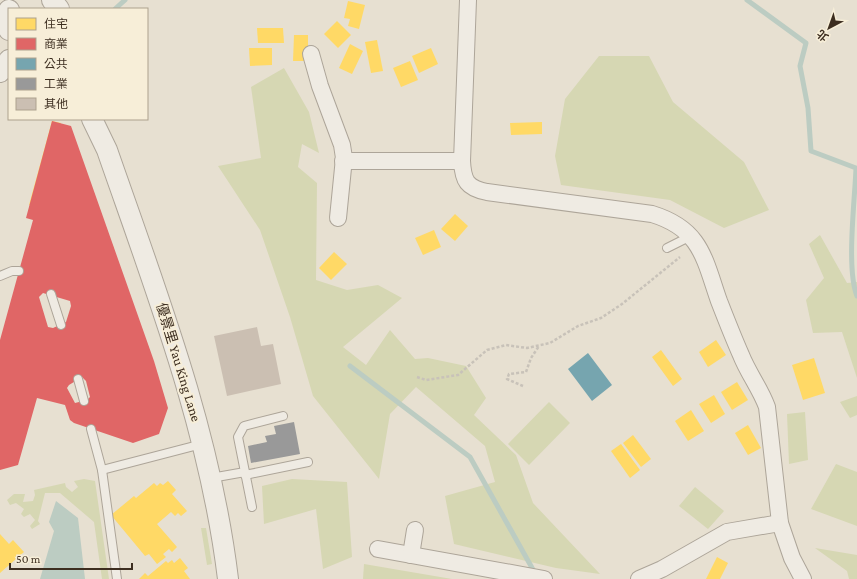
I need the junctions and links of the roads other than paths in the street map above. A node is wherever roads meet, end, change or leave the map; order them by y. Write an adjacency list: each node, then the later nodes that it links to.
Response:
1 (468, 1): 9 (street)
2 (311, 54): 8 (street)
3 (8, 61): 4 (street)
4 (0, 72)
5 (92, 120): 7 (street, 優景里 Yau King Lane)
6 (101, 120): 7 (street, 優景里 Yau King Lane)
7 (107, 150): 21 (street, 優景里 Yau King Lane)
8 (343, 161): 9 (street); 10 (street)
9 (462, 161): 11 (street)
10 (338, 218)
11 (691, 236): 12 (lane); 27 (street)
12 (667, 248)
13 (19, 270): 14 (lane)
14 (0, 276)
15 (51, 294): 16 (lane)
16 (61, 325)
17 (78, 379): 18 (lane)
18 (84, 401)
19 (284, 416): 24 (lane)
20 (91, 429): 23 (lane)
21 (204, 443): 23 (lane); 25 (street, 優景里 Yau King Lane)
22 (308, 462): 24 (lane)
23 (102, 470): 31 (lane)
24 (245, 474): 25 (lane); 26 (lane)
25 (211, 478): 32 (street, 優景里 Yau King Lane)
26 (252, 507)
27 (780, 523): 34 (street); 35 (street)
28 (415, 530): 30 (street)
29 (378, 549): 30 (street)
30 (411, 555): 33 (street)
31 (117, 579)
32 (228, 579)
33 (544, 579)
34 (639, 579)
35 (803, 579)

